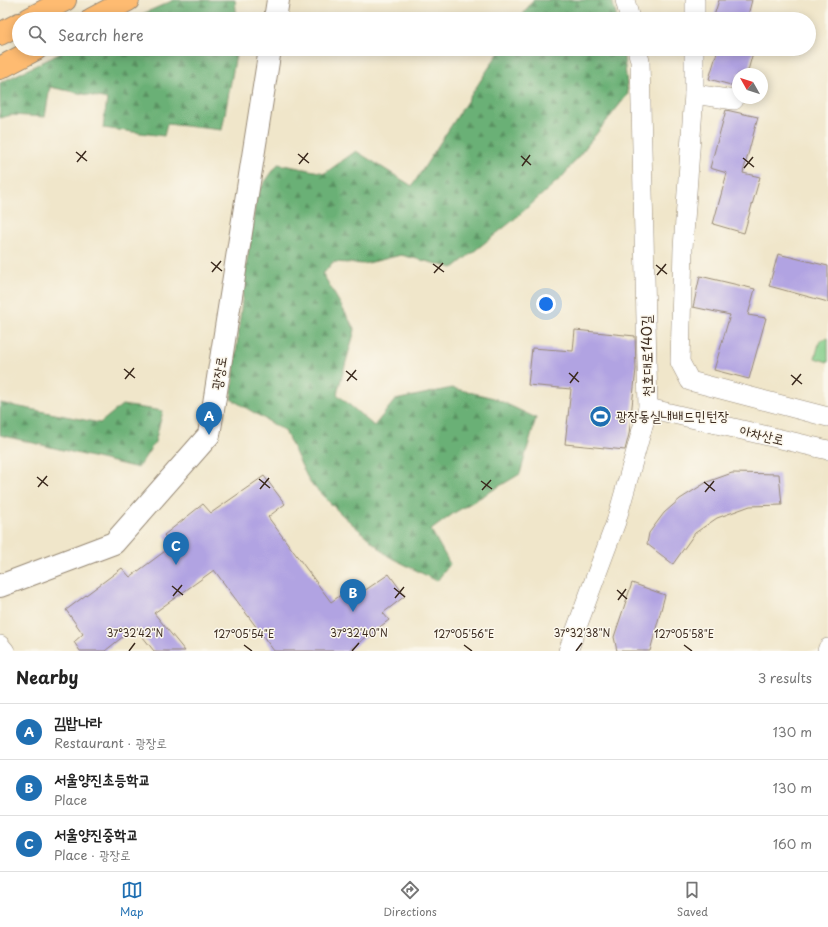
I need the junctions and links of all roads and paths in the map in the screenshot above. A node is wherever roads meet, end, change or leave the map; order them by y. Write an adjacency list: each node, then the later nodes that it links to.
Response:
1 (65, 0): 6 (main road)
2 (128, 0): 7 (main road)
3 (278, 0): 8 (street)
4 (625, 0): 9 (street)
5 (695, 0): 10 (street)
6 (42, 12)
7 (105, 12)
8 (276, 12)
9 (628, 12)
10 (695, 12)
11 (12, 28): 12 (main road)
12 (0, 34)
13 (23, 56): 17 (main road)
14 (269, 56): 23 (street, 광장로)
15 (639, 56): 20 (street, 천호대로140길)
16 (694, 56): 18 (street)
17 (0, 68)
18 (694, 94): 19 (street); 21 (street)
19 (732, 100)
20 (648, 408): 22 (street, 아차산로); 26 (street, 천호대로140길)
21 (828, 417)
22 (828, 450)
23 (0, 586)
24 (0, 645): 25 (street)
25 (5, 651)
26 (568, 651)

